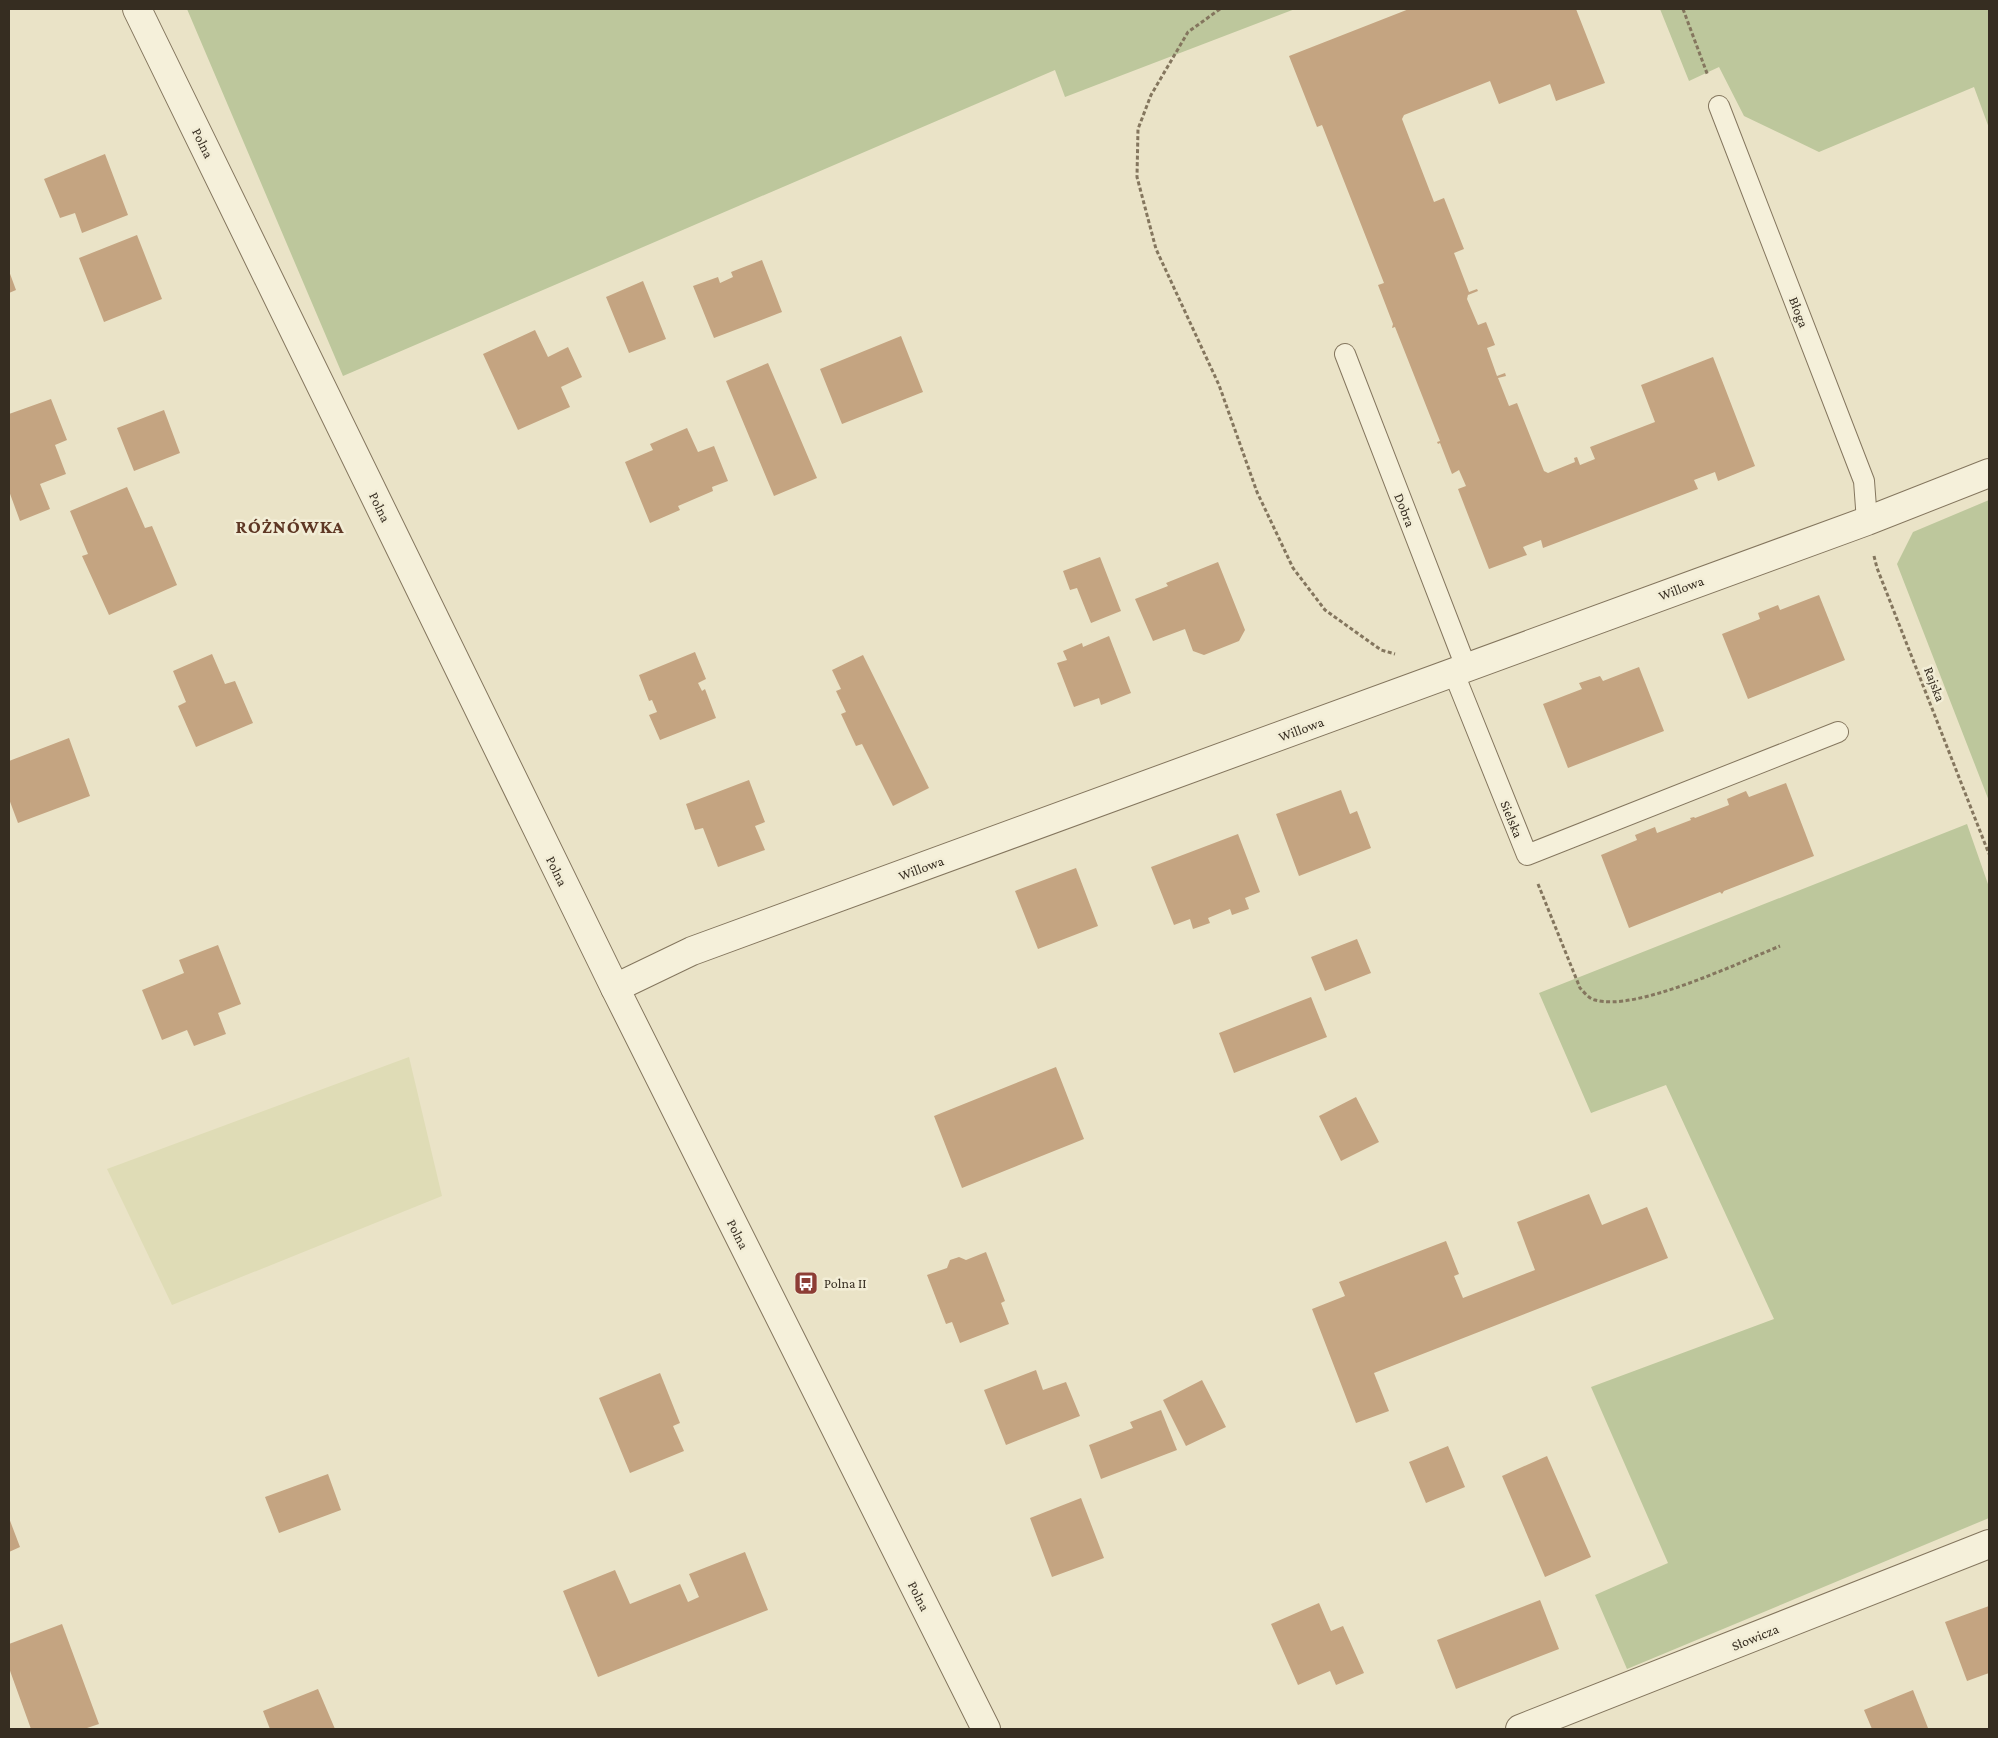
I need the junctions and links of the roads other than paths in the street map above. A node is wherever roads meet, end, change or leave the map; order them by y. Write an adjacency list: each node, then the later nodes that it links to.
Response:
1 (137, 9): 8 (street, Polna)
2 (1719, 106): 5 (lane, Błoga)
3 (1345, 354): 6 (lane, Dobra)
4 (1989, 473): 5 (street, Willowa)
5 (1867, 521): 6 (street, Willowa)
6 (1459, 669): 7 (lane, Sielska); 8 (street, Willowa)
7 (1838, 732)
8 (615, 988): 10 (street, Polna)
9 (1989, 1544): 11 (street, Słowicza)
10 (986, 1729)
11 (1520, 1729)

